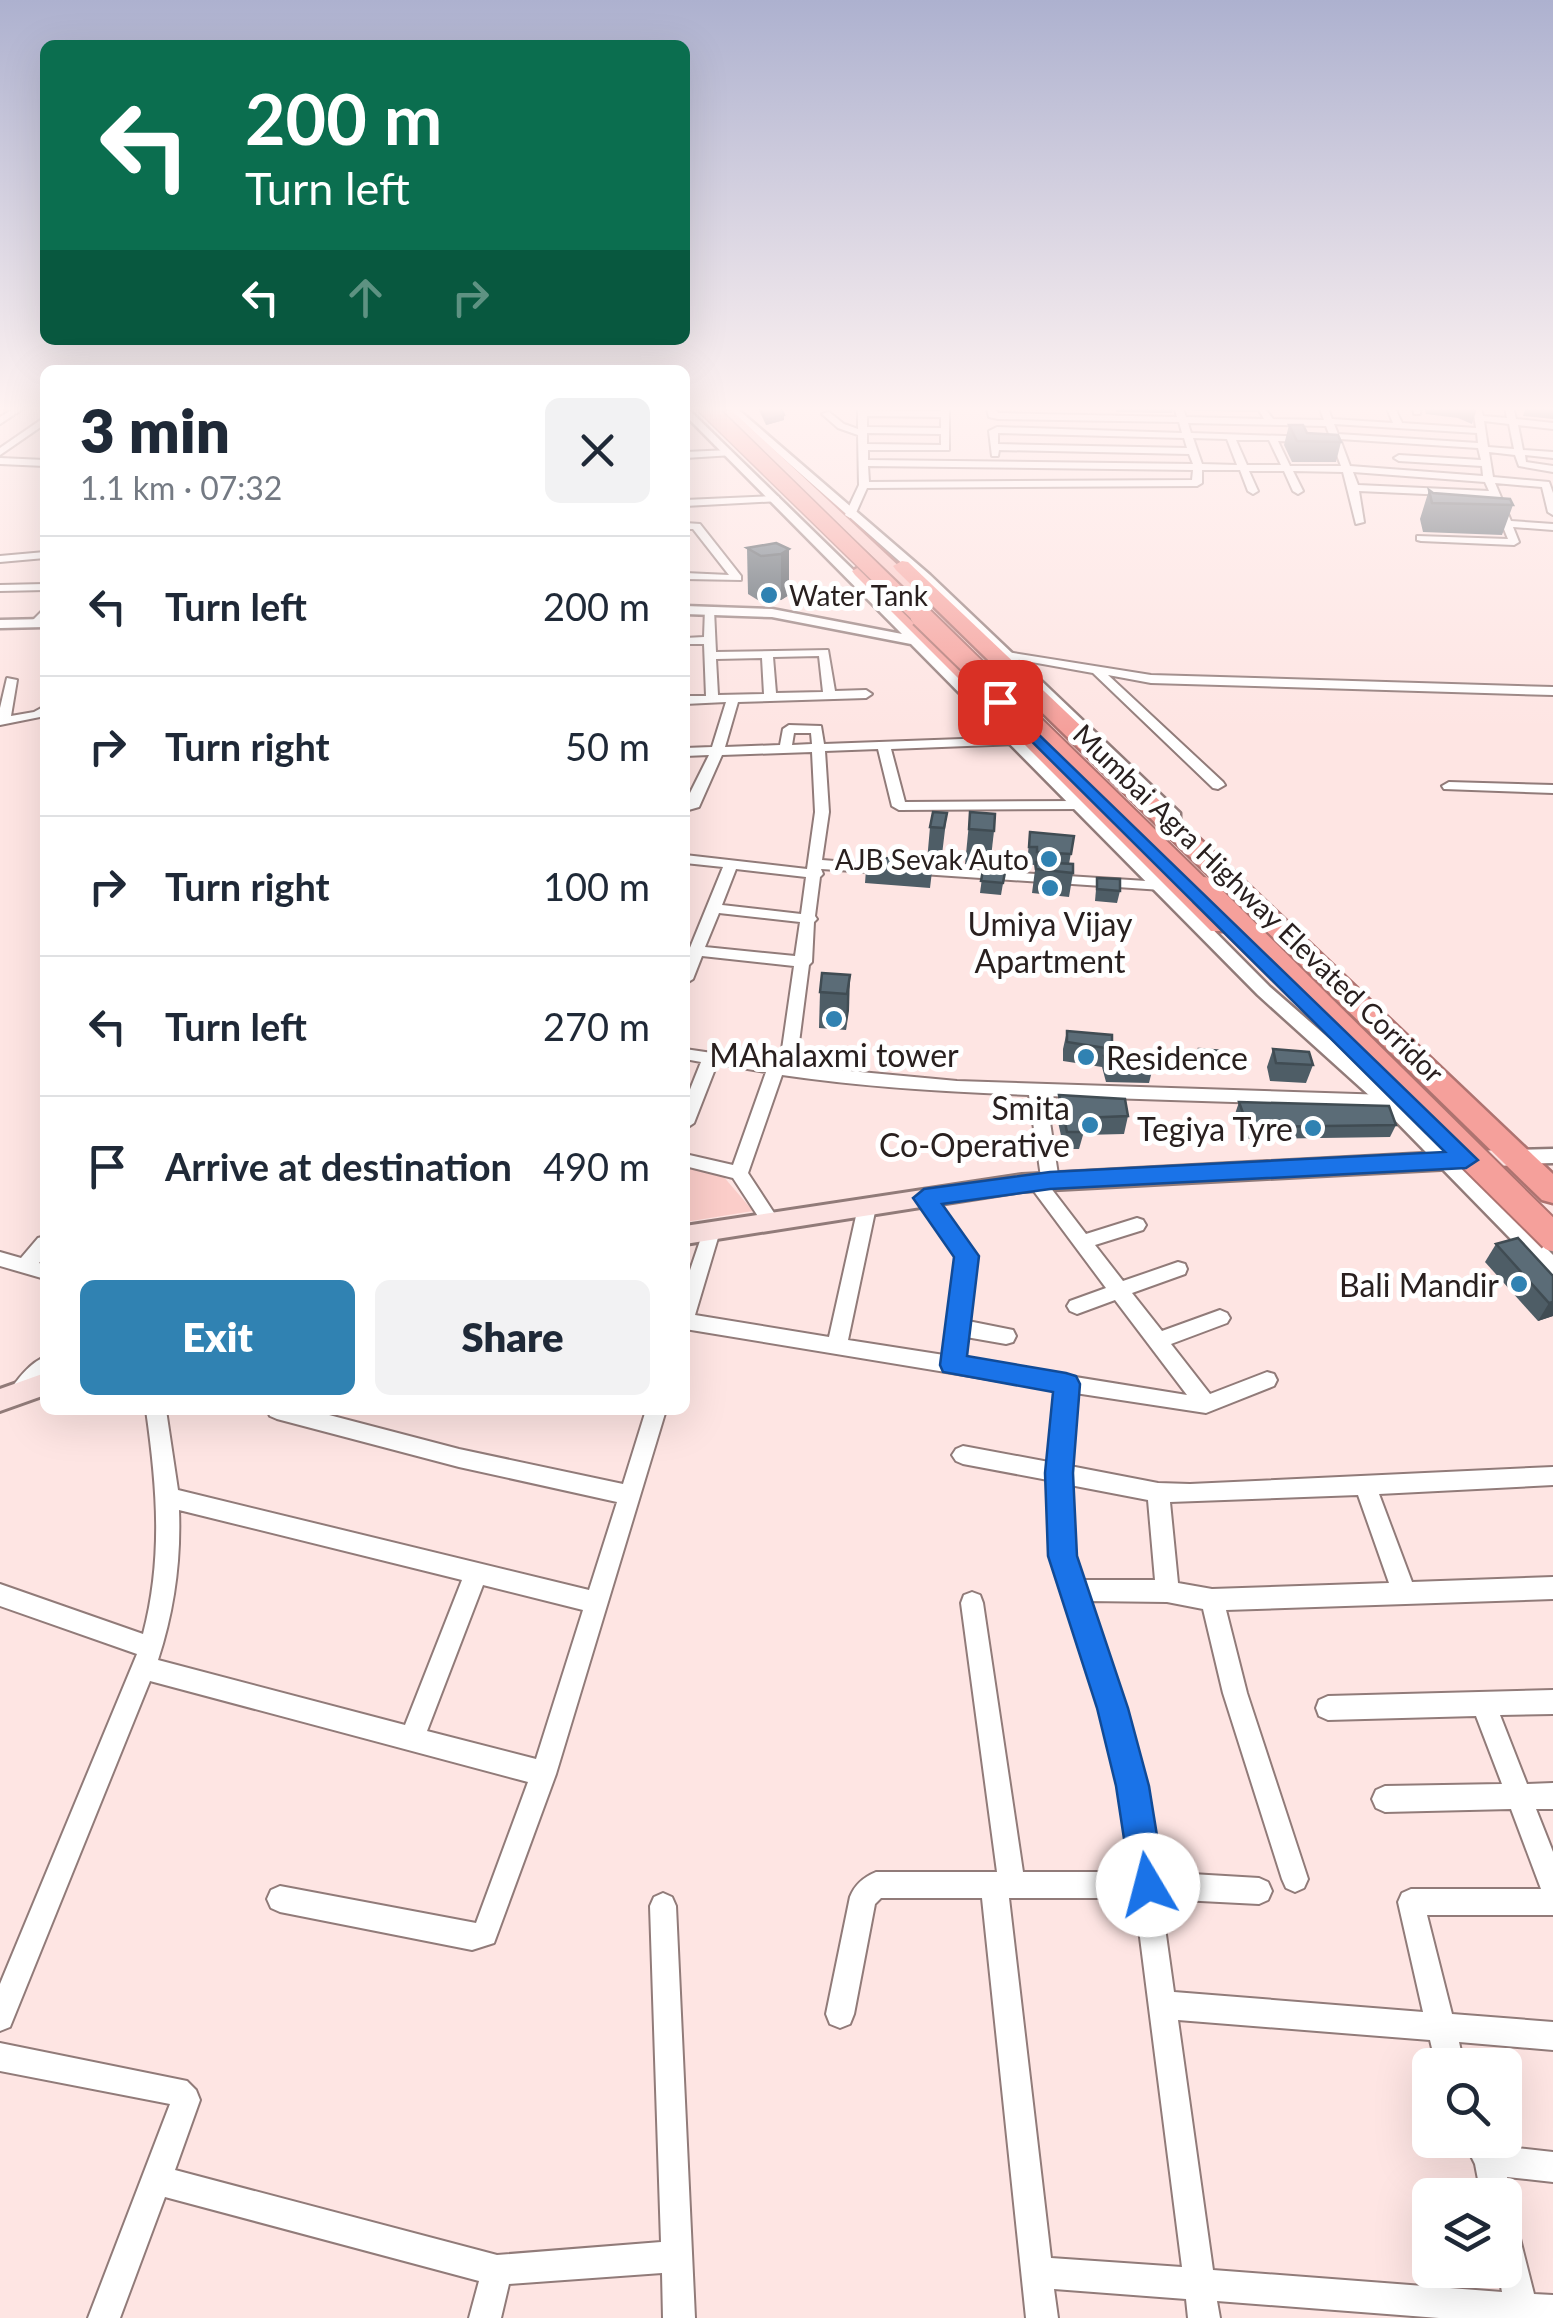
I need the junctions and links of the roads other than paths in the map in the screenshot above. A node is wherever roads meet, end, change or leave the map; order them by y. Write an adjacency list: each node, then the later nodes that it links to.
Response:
1 (791, 514): 29 (street)
2 (809, 514): 64 (main road)
3 (827, 514): 81 (highway, Mumbai Agra Highway Elevated Corridor)
4 (834, 514): 13 (highway, Mumbai Agra Highway Elevated Corridor, bridge)
5 (834, 514): 71 (highway)
6 (835, 514): 13 (street)
7 (835, 514): 71 (main road)
8 (849, 514): 13 (street)
9 (1357, 514): 12 (street)
10 (1502, 514): 14 (street)
11 (1491, 521): 14 (street)
12 (1358, 522)
13 (844, 523): 31 (street); 64 (highway); 86 (highway, Mumbai Agra Highway Elevated Corridor, bridge)
14 (1506, 523): 16 (street); 17 (street)
15 (691, 526): 20 (street)
16 (1553, 527)
17 (1421, 538)
18 (40, 555): 19 (street)
19 (0, 558)
20 (690, 576)
21 (40, 587): 22 (street)
22 (0, 588)
23 (690, 610): 24 (street)
24 (709, 610): 27 (street); 29 (street)
25 (40, 623): 26 (street)
26 (0, 624)
27 (710, 640): 28 (street); 32 (street)
28 (690, 641)
29 (918, 641): 44 (street)
30 (767, 654): 32 (street); 37 (street); 38 (street)
31 (1007, 655): 33 (street); 71 (street)
32 (710, 656): 40 (street)
33 (1098, 672): 35 (street); 50 (street)
34 (12, 680): 43 (street)
35 (1553, 691)
36 (866, 694): 37 (street)
37 (829, 695): 38 (street)
38 (770, 697): 39 (street)
39 (732, 698): 40 (street); 49 (street)
40 (712, 699): 41 (street)
41 (690, 700)
42 (40, 714): 43 (street)
43 (2, 721)
44 (1017, 741): 45 (street); 54 (street)
45 (884, 747): 46 (street); 54 (street)
46 (818, 749): 47 (street); 47 (street); 57 (street)
47 (785, 750): 49 (street)
48 (690, 752): 49 (street)
49 (717, 752): 53 (street)
50 (1218, 784)
51 (1448, 786): 52 (street)
52 (1553, 790)
53 (690, 806)
54 (1082, 806): 58 (street)
55 (690, 860): 56 (street)
56 (731, 864): 57 (street); 59 (street)
57 (816, 869): 58 (street); 60 (street)
58 (1162, 886): 69 (street)
59 (714, 908): 60 (street); 61 (street)
60 (810, 919): 62 (street)
61 (696, 951): 62 (street); 63 (street)
62 (804, 962): 67 (street)
63 (690, 966)
64 (1358, 1052): 72 (main road)
65 (690, 1055): 66 (street)
66 (711, 1058): 67 (street); 70 (street)
67 (782, 1068): 68 (street); 74 (street)
68 (1037, 1090): 69 (street); 76 (street)
69 (1388, 1101): 72 (street)
70 (690, 1110)
71 (1526, 1156): 72 (main road); 75 (street); 77 (highway); 79 (main road)
72 (1458, 1160): 76 (main road); 89 (main road); 92 (street)
73 (690, 1161): 74 (street)
74 (739, 1172): 82 (street)
75 (1553, 1176)
76 (1042, 1181): 78 (main road); 87 (street)
77 (1553, 1192)
78 (924, 1198): 80 (main road); 100 (street)
79 (1553, 1205)
80 (867, 1207): 82 (main road); 103 (street)
81 (1553, 1216)
82 (771, 1222): 84 (main road)
83 (1137, 1224): 87 (street)
84 (711, 1231): 85 (main road); 96 (street)
85 (690, 1234)
86 (1553, 1237)
87 (1082, 1242): 95 (street)
88 (40, 1249): 91 (street)
89 (1553, 1249)
90 (0, 1259): 91 (street)
91 (24, 1266): 94 (street)
92 (1553, 1268)
93 (1178, 1269): 95 (street)
94 (40, 1271)
95 (1119, 1290): 97 (street); 102 (street)
96 (690, 1302)
97 (1077, 1306)
98 (1220, 1318): 102 (street)
99 (690, 1320): 103 (street)
100 (957, 1327): 101 (street); 104 (street)
101 (1006, 1336)
102 (1158, 1341): 110 (street)
103 (837, 1346): 104 (street)
104 (952, 1365): 107 (street)
105 (40, 1369): 109 (street)
106 (1267, 1380): 110 (street)
107 (1066, 1384): 110 (street); 115 (street)
108 (40, 1386): 109 (main road)
109 (9, 1397)
110 (1206, 1404)
111 (157, 1415): 120 (street)
112 (296, 1415): 119 (street)
113 (654, 1415): 119 (street)
114 (964, 1455): 115 (street)
115 (1059, 1473): 118 (street); 123 (street)
116 (1553, 1476): 117 (street)
117 (1365, 1485): 118 (street); 126 (street)
118 (1158, 1492): 124 (street)
119 (630, 1495): 128 (street)
120 (170, 1498): 121 (street); 130 (street)
121 (476, 1574): 128 (street); 134 (street)
122 (1553, 1588): 126 (street)
123 (1074, 1590): 124 (street); 140 (street)
124 (1167, 1591): 127 (street)
125 (0, 1595): 130 (street)
126 (1405, 1595): 127 (street)
127 (1212, 1600): 139 (street)
128 (597, 1603): 135 (street)
129 (972, 1603): 141 (street)
130 (148, 1658): 134 (street); 149 (street)
131 (1553, 1702): 132 (street)
132 (1484, 1704): 133 (street); 136 (street)
133 (1328, 1708)
134 (412, 1739): 135 (street)
135 (544, 1774): 144 (street)
136 (1519, 1796): 137 (street); 138 (street); 142 (street)
137 (1553, 1796)
138 (1385, 1799)
139 (1296, 1879)
140 (1148, 1885): 141 (street); 143 (street); 147 (street)
141 (1003, 1886): 148 (street); 159 (street)
142 (1553, 1886)
143 (1259, 1891)
144 (280, 1899)
145 (1553, 1902): 150 (street)
146 (663, 1906): 157 (street)
147 (1164, 2005): 150 (street); 161 (street)
148 (840, 2014)
149 (0, 2017)
150 (1442, 2030): 151 (street); 152 (street)
151 (1553, 2036)
152 (1446, 2048)
153 (0, 2057): 156 (street)
154 (1518, 2158): 155 (street)
155 (1553, 2166)
156 (157, 2180): 158 (street); 163 (street)
157 (677, 2256): 158 (street); 165 (street)
158 (497, 2270): 164 (street)
159 (1037, 2272): 161 (street); 166 (street)
160 (1522, 2282): 162 (street)
161 (1200, 2285): 162 (street); 167 (street)
162 (1533, 2313)
163 (104, 2318)
164 (485, 2318)
165 (679, 2318)
166 (1042, 2318)
167 (1204, 2318)

